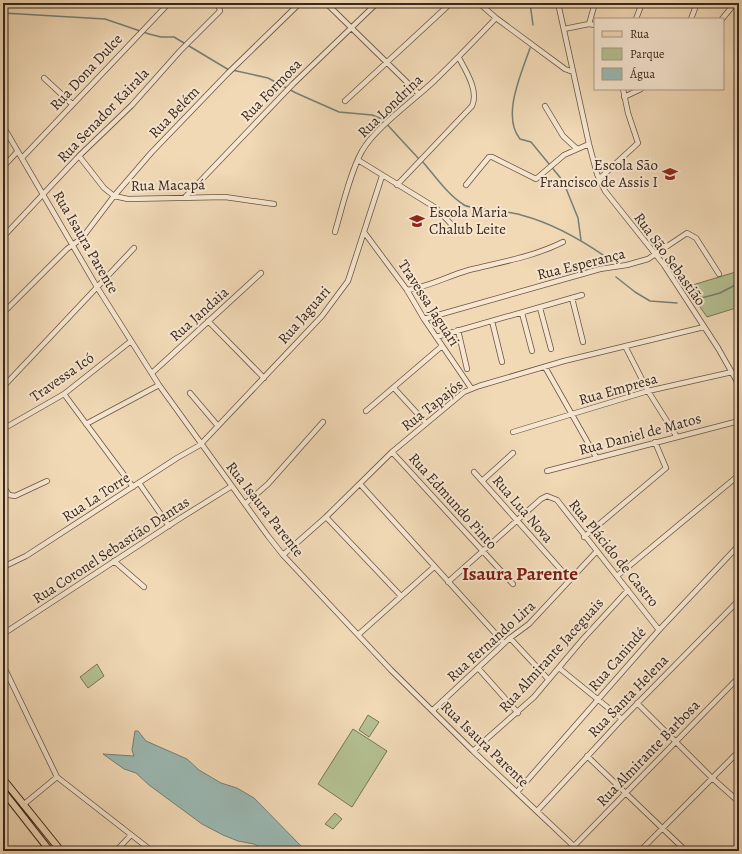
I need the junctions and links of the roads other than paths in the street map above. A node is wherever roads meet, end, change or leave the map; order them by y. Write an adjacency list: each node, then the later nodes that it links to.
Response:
1 (169, 3): 30 (street, Rua Dona Dulce)
2 (218, 3): 36 (street, Rua Senador Kairala)
3 (300, 3): 45 (street, Rua Belém)
4 (326, 3): 19 (street)
5 (377, 3): 19 (street, Rua Formosa)
6 (451, 3): 22 (street)
7 (479, 3): 13 (street)
8 (558, 3): 20 (street, Rua São Sebastião)
9 (595, 3): 17 (street)
10 (642, 3): 14 (street)
11 (697, 3): 15 (street)
12 (735, 3): 16 (street)
13 (496, 18): 21 (street, Rua Londrina); 23 (street)
14 (636, 18)
15 (691, 18)
16 (723, 18)
17 (589, 24): 18 (street); 20 (street)
18 (594, 25)
19 (352, 27): 22 (street); 46 (street, Rua Formosa)
20 (564, 29): 23 (street, Rua São Sebastião)
21 (459, 58): 27 (street, Rua Londrina); 42 (street)
22 (388, 63): 27 (street); 29 (street)
23 (573, 72): 33 (street, Rua São Sebastião)
24 (44, 78): 30 (street)
25 (623, 90): 28 (street)
26 (639, 90): 28 (street)
27 (419, 94): 38 (street, Rua Londrina)
28 (624, 97): 41 (street)
29 (344, 101)
30 (72, 104): 37 (street, Rua Dona Dulce)
31 (545, 106): 34 (street)
32 (3, 126): 35 (street, Rua Isaura Parente)
33 (589, 144): 34 (street); 41 (street, Rua São Sebastião)
34 (576, 148): 43 (street)
35 (17, 152): 37 (street, Rua Isaura Parente); 39 (street)
36 (79, 156): 44 (street, Rua Senador Kairala); 45 (street, Rua Macapá)
37 (22, 158): 44 (street, Rua Isaura Parente)
38 (358, 160): 40 (street); 49 (street, Rua Londrina)
39 (3, 167)
40 (382, 176): 42 (street); 50 (street, Rua Jaguari)
41 (599, 179): 55 (street, Rua São Sebastião)
42 (397, 185): 48 (street)
43 (466, 185)
44 (44, 194): 51 (street, Rua Senador Kairala); 53 (street, Rua Isaura Parente)
45 (114, 196): 46 (street, Rua Macapá); 53 (street, Rua Belém)
46 (186, 196): 47 (street, Rua Macapá)
47 (274, 204)
48 (451, 224)
49 (335, 232)
50 (364, 232): 59 (street, Travessa Jaguari); 82 (street, Rua Jaguari)
51 (3, 237)
52 (563, 242): 59 (street)
53 (73, 244): 58 (street, Rua Isaura Parente); 63 (street, Rua Belém)
54 (134, 248): 58 (street)
55 (656, 255): 57 (street, Rua Esperança); 65 (street, Rua Esperança); 68 (street, Rua São Sebastião)
56 (261, 273): 66 (street, Rua Jandaia)
57 (719, 274)
58 (98, 287): 71 (street, Rua Isaura Parente); 85 (street)
59 (407, 290): 65 (street, Travessa Jaguari)
60 (582, 295): 61 (street)
61 (572, 298): 62 (street); 72 (street)
62 (540, 308): 64 (street); 75 (street)
63 (3, 313)
64 (522, 313): 67 (street); 76 (street)
65 (424, 319): 70 (street, Travessa Jaguari)
66 (208, 321): 81 (street, Rua Jandaia); 82 (street)
67 (492, 321): 69 (street); 77 (street)
68 (704, 327): 74 (street, Rua Tapajós); 80 (street, Rua São Sebastião)
69 (458, 330): 70 (street); 79 (street)
70 (436, 337): 73 (street, Travessa Jaguari)
71 (131, 341): 81 (street, Rua Isaura Parente); 90 (street, Travessa Icó)
72 (583, 342)
73 (442, 346): 86 (street); 87 (street, Travessa Jaguari)
74 (625, 346): 78 (street, Rua Tapajós); 88 (street)
75 (551, 349)
76 (532, 351)
77 (502, 362)
78 (545, 367): 87 (street, Rua Tapajós); 92 (street)
79 (467, 369)
80 (732, 372): 84 (street, Rua São Sebastião); 88 (street, Rua Empresa)
81 (152, 373): 83 (street, Rua Isaura Parente)
82 (264, 378): 97 (street, Rua Jaguari)
83 (159, 385): 96 (street); 102 (street, Rua Isaura Parente)
84 (739, 385)
85 (3, 387)
86 (394, 388): 91 (street); 95 (street)
87 (471, 388): 95 (street, Rua Tapajós)
88 (648, 391): 92 (street, Rua Empresa); 100 (street)
89 (190, 393): 97 (street)
90 (64, 394): 96 (street); 98 (street, Travessa Icó)
91 (366, 411)
92 (572, 414): 99 (street, Rua Empresa); 105 (street)
93 (739, 421): 100 (street, Rua Daniel de Matos)
94 (323, 422): 116 (street)
95 (426, 423): 103 (street, Rua Tapajós)
96 (86, 424): 115 (street)
97 (218, 426): 102 (street, Rua Jaguari)
98 (3, 429)
99 (513, 432)
100 (677, 437): 101 (street, Rua Daniel de Matos)
101 (655, 442): 105 (street, Rua Daniel de Matos); 120 (street)
102 (200, 445): 111 (street, Rua La Torre); 114 (street, Rua Isaura Parente)
103 (392, 452): 112 (street, Rua Tapajós); 122 (street, Rua Edmundo Pinto)
104 (513, 453): 110 (street)
105 (596, 457): 106 (street, Rua Daniel de Matos)
106 (547, 471)
107 (474, 472): 110 (street, Rua Lua Nova)
108 (739, 475): 128 (street)
109 (47, 481): 113 (street)
110 (482, 481): 118 (street, Rua Lua Nova)
111 (139, 482): 115 (street, Rua La Torre); 119 (street)
112 (360, 484): 117 (street, Rua Tapajós); 127 (street)
113 (3, 486)
114 (232, 486): 116 (street, Rua Isaura Parente); 119 (street, Rua Coronel Sebastião Dantas)
115 (133, 488): 126 (street, Rua La Torre)
116 (245, 504): 124 (street, Rua Isaura Parente)
117 (326, 517): 124 (street, Rua Tapajós); 134 (street)
118 (517, 521): 120 (street, Rua Plácido de Castro); 122 (street); 129 (street, Rua Lua Nova)
119 (169, 526): 125 (street, Rua Coronel Sebastião Dantas)
120 (584, 537): 123 (street, Rua Plácido de Castro)
121 (739, 545): 136 (street, Rua Canindé)
122 (483, 551): 130 (street); 131 (street, Rua Edmundo Pinto)
123 (596, 552): 128 (street, Rua Plácido de Castro); 129 (street, Rua Fernando Lira)
124 (283, 555): 138 (street, Rua Isaura Parente)
125 (114, 561): 132 (street); 137 (street, Rua Coronel Sebastião Dantas)
126 (3, 567)
127 (434, 567): 130 (street); 134 (street)
128 (617, 576): 133 (street, Rua Plácido de Castro)
129 (570, 580): 139 (street, Rua Fernando Lira)
130 (448, 582): 140 (street)
131 (513, 584)
132 (144, 587)
133 (628, 590): 136 (street, Rua Plácido de Castro); 143 (street, Rua Almirante Jaceguais)
134 (401, 596): 138 (street)
135 (739, 600): 147 (street, Rua Santa Helena)
136 (659, 630): 146 (street, Rua Canindé)
137 (3, 634)
138 (359, 634): 148 (street, Rua Isaura Parente)
139 (510, 638): 140 (street, Rua Fernando Lira); 145 (street)
140 (504, 644): 142 (street, Rua Fernando Lira)
141 (3, 665): 155 (street)
142 (478, 668): 148 (street, Rua Fernando Lira); 149 (street)
143 (559, 668): 145 (street, Rua Almirante Jaceguais); 146 (street)
144 (739, 677): 151 (street, Rua Almirante Barbosa)
145 (548, 680): 149 (street, Rua Almirante Jaceguais)
146 (598, 699): 150 (street); 159 (street, Rua Canindé)
147 (637, 703): 150 (street, Rua Santa Helena); 151 (street)
148 (433, 710): 153 (street, Rua Isaura Parente)
149 (518, 713): 153 (street, Rua Almirante Jaceguais)
150 (622, 719): 154 (street, Rua Santa Helena)
151 (675, 741): 156 (street); 160 (street, Rua Almirante Barbosa)
152 (739, 751): 156 (street)
153 (473, 752): 159 (street, Rua Isaura Parente)
154 (587, 756): 160 (street); 163 (street, Rua Santa Helena)
155 (57, 777): 162 (street); 165 (street)
156 (711, 777): 161 (street); 164 (street)
157 (3, 779): 162 (main road)
158 (3, 791): 167 (main road)
159 (517, 792): 163 (street, Rua Isaura Parente)
160 (625, 794): 164 (street); 166 (street, Rua Almirante Barbosa)
161 (739, 802)
162 (23, 805): 168 (main road)
163 (537, 811): 166 (street, Rua Isaura Parente)
164 (662, 827): 172 (street); 173 (street)
165 (131, 835): 169 (street); 170 (street)
166 (574, 846): 171 (street, Rua Isaura Parente)
167 (50, 851)
168 (61, 851)
169 (116, 851)
170 (152, 851)
171 (579, 851)
172 (640, 851)
173 (686, 851)

